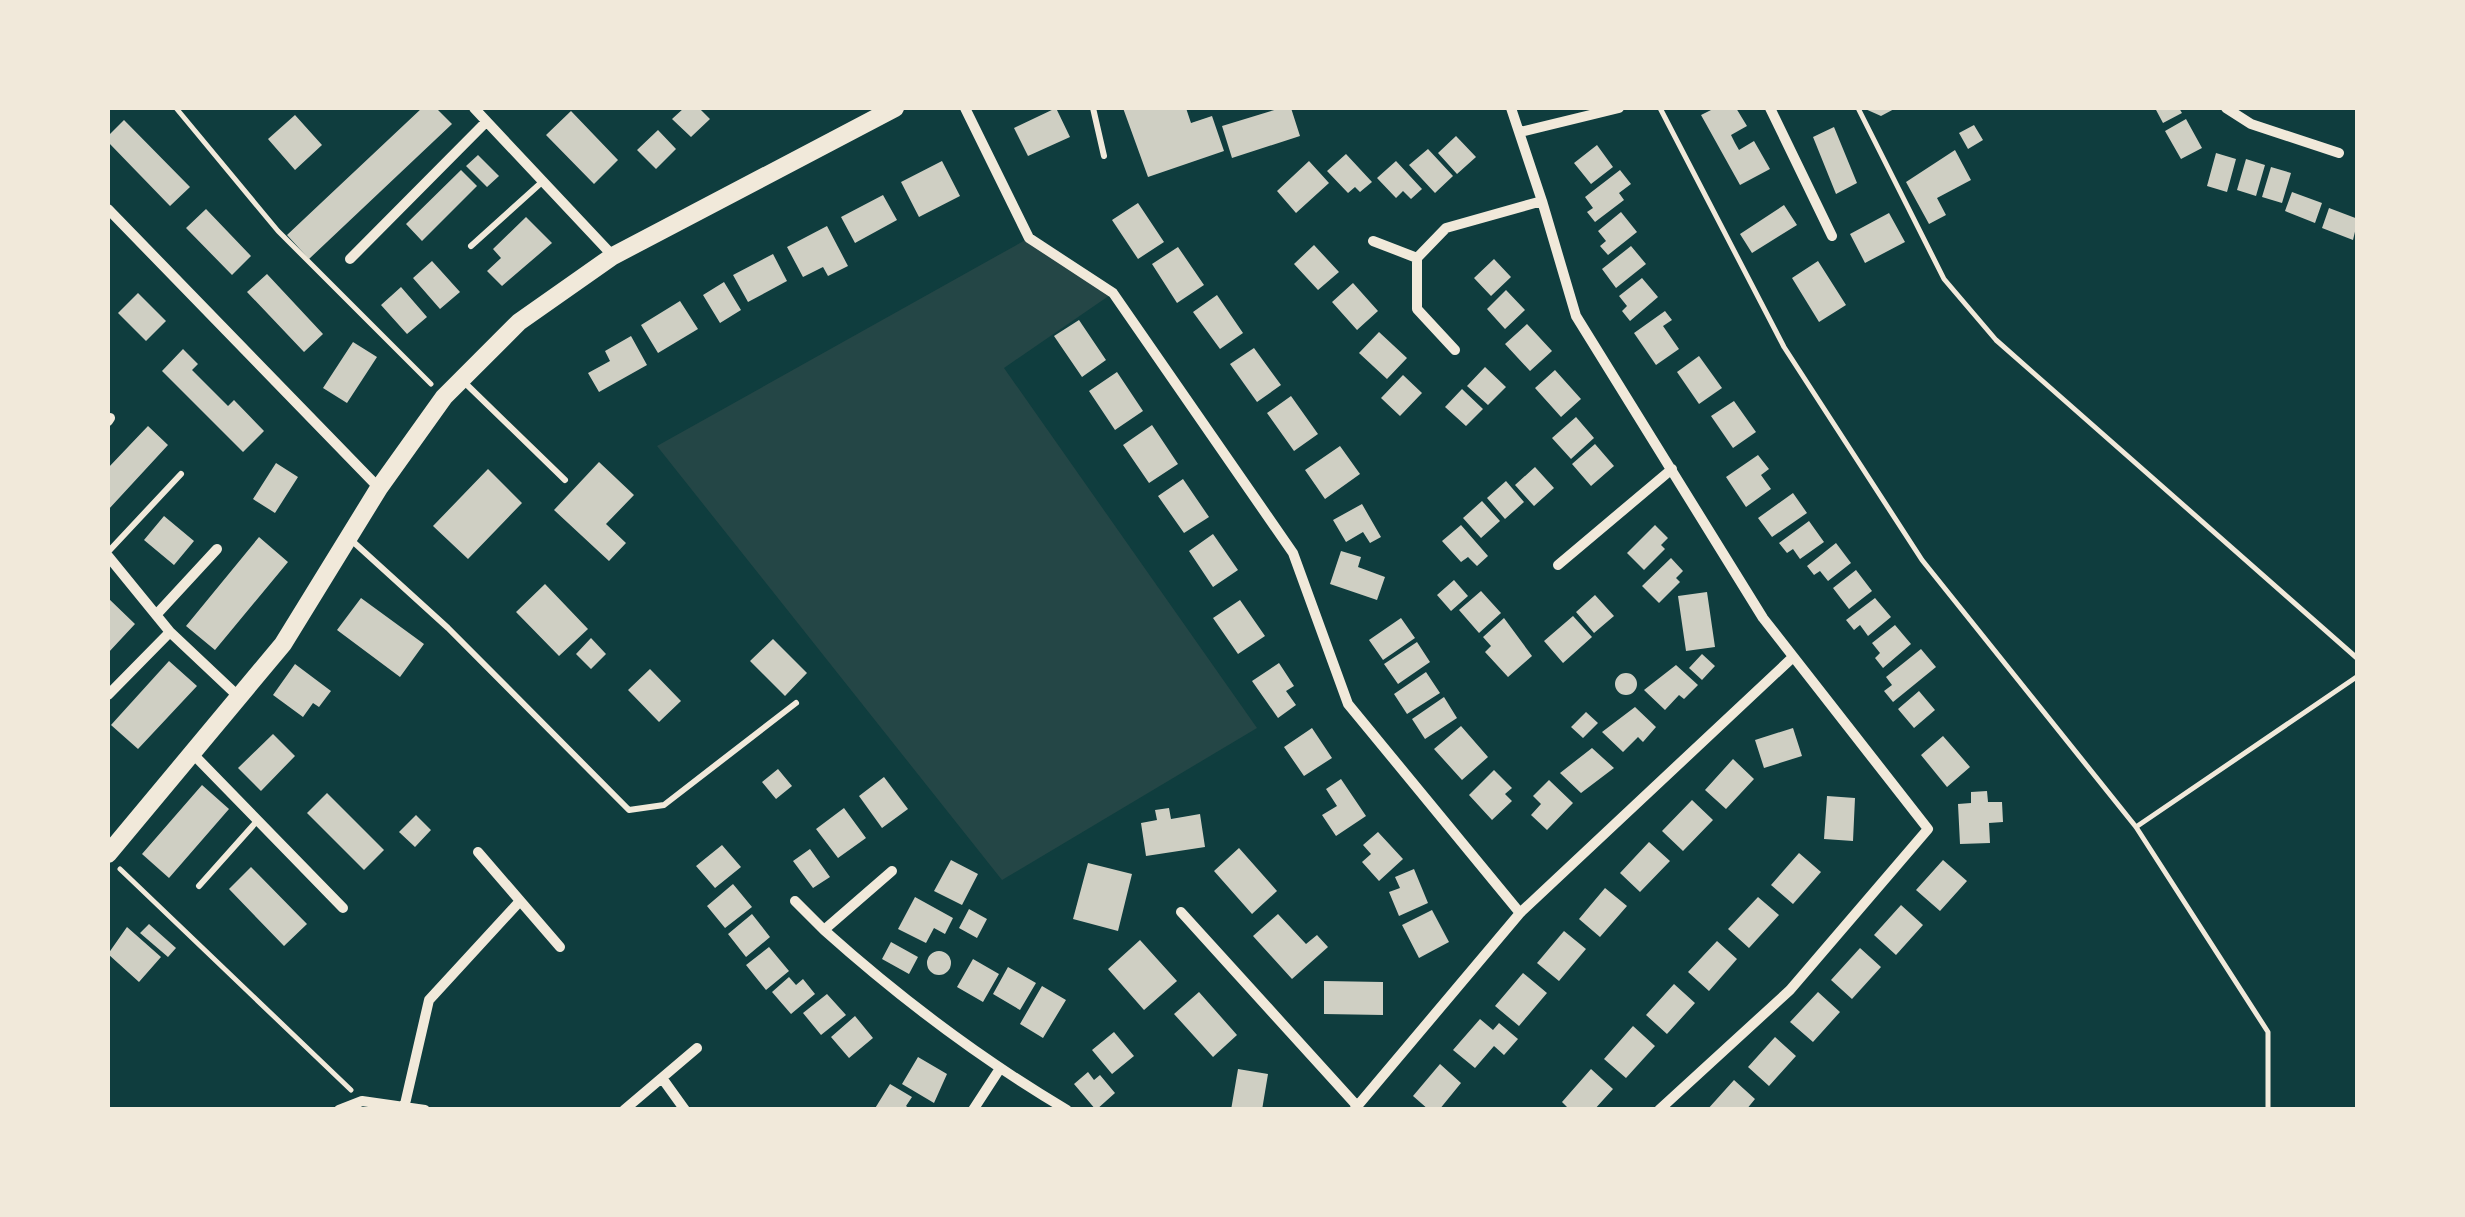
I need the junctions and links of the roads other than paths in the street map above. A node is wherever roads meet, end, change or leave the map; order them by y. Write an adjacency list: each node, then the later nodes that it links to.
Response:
1 (474, 108): 9 (street)
2 (894, 108): 19 (main road)
3 (964, 108): 48 (street)
4 (1092, 108): 12 (lane)
5 (1510, 108): 10 (street)
6 (1619, 108): 10 (street)
7 (1770, 108): 16 (street)
8 (2226, 108): 11 (street)
9 (485, 123): 13 (street); 21 (street)
10 (1520, 132): 14 (street)
11 (2339, 153)
12 (1104, 156)
13 (542, 182): 18 (lane); 19 (street)
14 (1542, 201): 20 (street); 24 (street)
15 (108, 209): 27 (street)
16 (1832, 236)
17 (1373, 241): 20 (street)
18 (471, 246)
19 (613, 256): 23 (main road)
20 (1418, 258): 22 (street)
21 (350, 259)
22 (1455, 350)
23 (461, 380): 26 (lane); 27 (main road)
24 (1672, 470): 31 (street); 34 (street)
25 (181, 474): 30 (lane)
26 (565, 480)
27 (379, 488): 28 (main road)
28 (348, 537): 36 (main road); 37 (lane)
29 (217, 548): 32 (street)
30 (108, 554): 32 (street)
31 (1558, 564)
32 (156, 615): 33 (street)
33 (170, 632): 35 (street); 36 (street)
34 (1792, 658): 48 (street); 62 (street)
35 (108, 695)
36 (240, 698): 38 (main road)
37 (796, 702)
38 (194, 755): 39 (street); 41 (main road)
39 (258, 821): 43 (lane); 46 (street)
40 (478, 852): 44 (street)
41 (108, 855)
42 (892, 872): 49 (street)
43 (198, 886)
44 (520, 901): 50 (street); 54 (street)
45 (795, 901): 49 (street)
46 (343, 908)
47 (1181, 912): 55 (street)
48 (1520, 912): 55 (street)
49 (824, 930): 52 (street)
50 (560, 947)
51 (698, 1048): 53 (street)
52 (999, 1070): 60 (street); 61 (street)
53 (662, 1078): 58 (street); 59 (street)
54 (405, 1104): 56 (street); 57 (street)
55 (1356, 1108)
56 (340, 1110)
57 (425, 1110)
58 (624, 1110)
59 (685, 1110)
60 (973, 1110)
61 (1067, 1110)
62 (1659, 1110)

